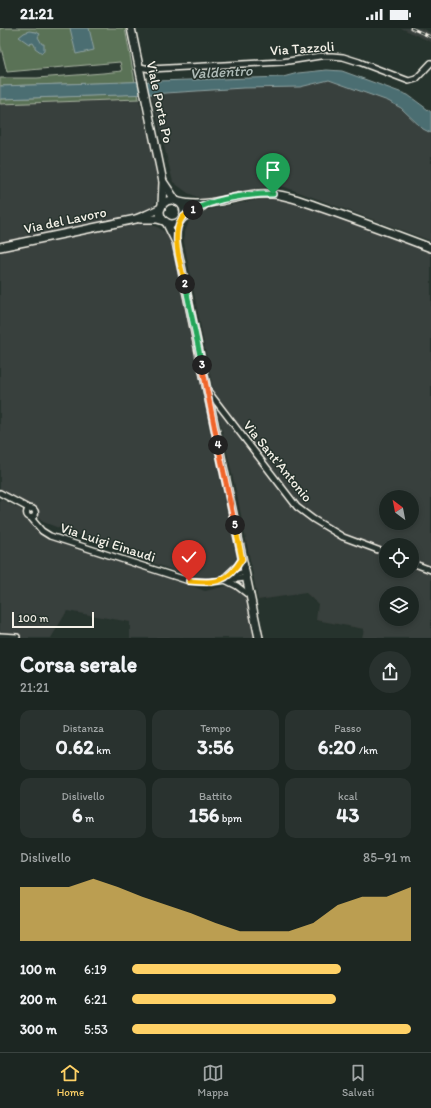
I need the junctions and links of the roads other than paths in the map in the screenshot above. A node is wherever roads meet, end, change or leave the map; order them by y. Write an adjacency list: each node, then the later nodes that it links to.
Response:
1 (131, 28): 3 (main road, Viale Porta Po)
2 (431, 63): 3 (street, Via Tazzoli)
3 (140, 67): 4 (main road, Viale Porta Po)
4 (163, 182): 5 (main road, Viale Porta Po); 7 (main road, Viale Porta Po)
5 (177, 202): 6 (main road); 7 (main road); 9 (main road, Viale Porta Po)
6 (205, 205): 9 (main road); 13 (main road)
7 (161, 206): 8 (main road); 10 (main road, Viale Porta Po)
8 (136, 219): 10 (main road); 12 (main road, Via del Lavoro)
9 (181, 219): 10 (main road); 11 (main road, Viale Porta Po)
10 (165, 222): 11 (main road, Viale Porta Po)
11 (176, 242): 14 (main road, Viale Porta Po)
12 (0, 247)
13 (431, 248)
14 (207, 389): 18 (street, Via Sant'Antonio); 19 (main road, Viale Porta Po)
15 (0, 493): 16 (street)
16 (27, 509): 17 (street); 17 (street)
17 (33, 517): 23 (street, Via Luigi Einaudi)
18 (379, 550)
19 (242, 559): 22 (main road, Viale Porta Po); 23 (street)
20 (419, 566): 21 (street)
21 (431, 570)
22 (245, 575): 23 (street, Via Luigi Einaudi); 24 (main road, Viale Porta Po)
23 (222, 580): 24 (street, Via Luigi Einaudi)
24 (250, 596): 27 (main road, Viale Porta Po)
25 (0, 636): 26 (street)
26 (17, 637)
27 (259, 638)

